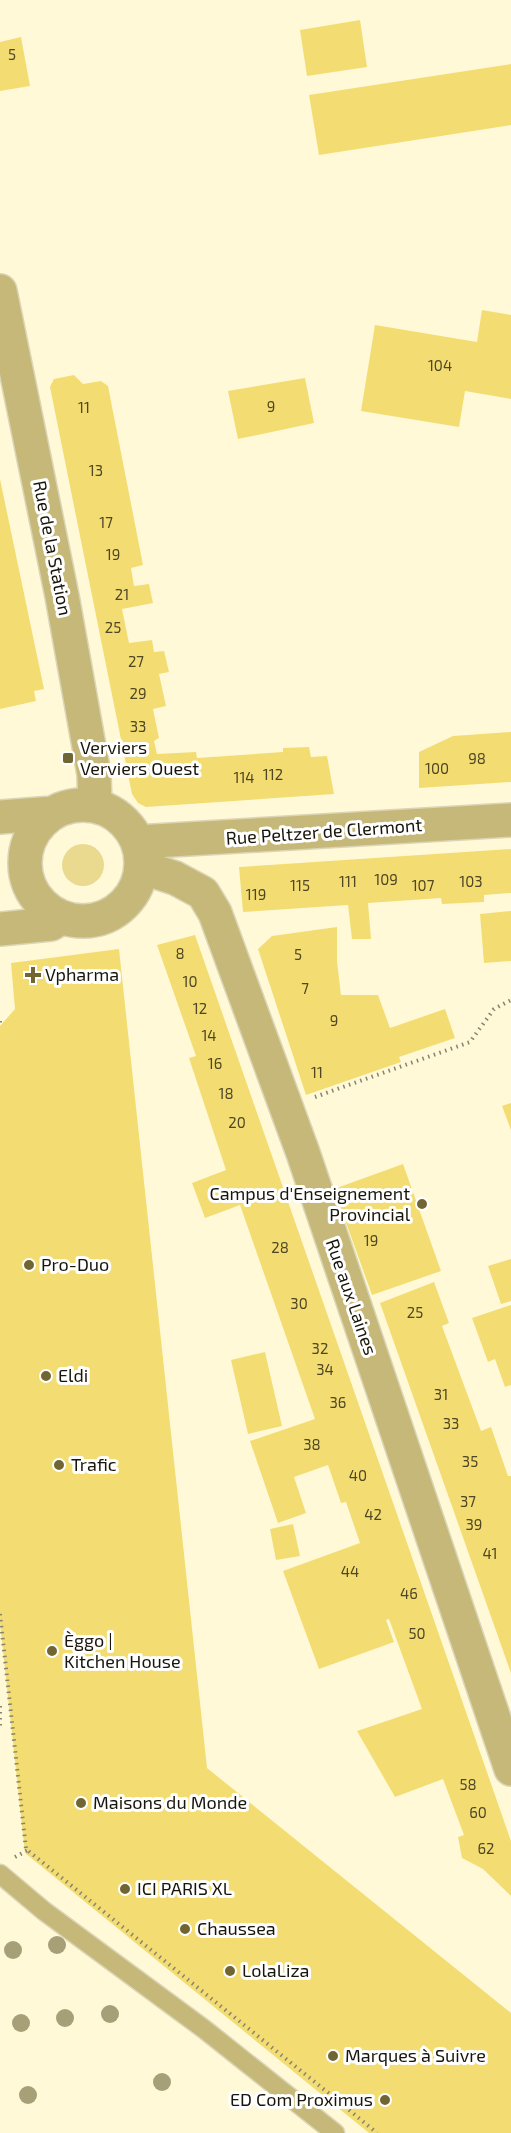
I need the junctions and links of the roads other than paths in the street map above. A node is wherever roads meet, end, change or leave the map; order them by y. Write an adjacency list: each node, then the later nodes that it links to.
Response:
1 (0, 291): 2 (street, Rue de la Station)
2 (95, 806): 3 (street); 6 (street)
3 (53, 813): 4 (street); 7 (street)
4 (0, 817)
5 (511, 820): 6 (street, Rue Peltzer de Clermont)
6 (139, 854): 7 (street); 9 (street, Rue aux Laines)
7 (62, 917): 8 (street)
8 (0, 929)
9 (511, 1769)
10 (0, 1874): 11 (lane)
11 (336, 2133)

